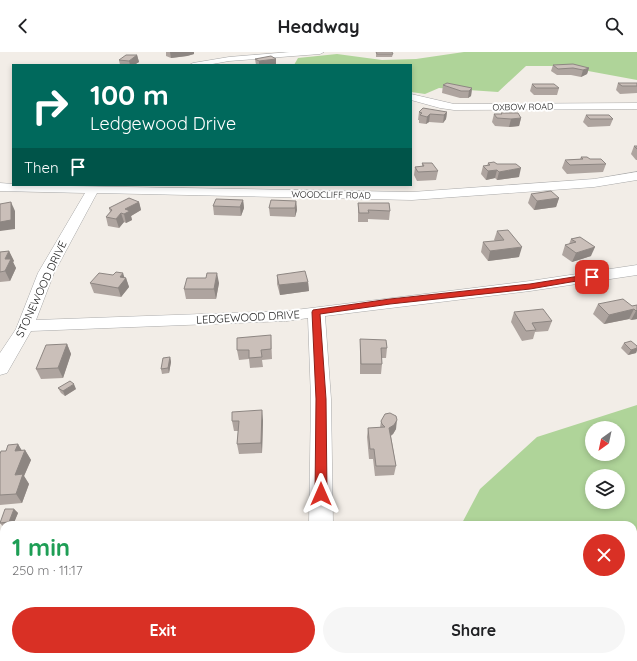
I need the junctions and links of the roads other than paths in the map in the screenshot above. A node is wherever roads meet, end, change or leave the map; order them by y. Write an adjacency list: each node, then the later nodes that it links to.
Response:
1 (320, 52): 2 (street)
2 (224, 59): 3 (street)
3 (198, 64)
4 (412, 97): 5 (street, OXBOW ROAD)
5 (637, 106)
6 (637, 176): 8 (street, WOODCLIFF ROAD)
7 (0, 187): 9 (street, WOODCLIFF ROAD)
8 (169, 188): 9 (street, WOODCLIFF ROAD)
9 (93, 189): 12 (street, STONEWOOD DRIVE)
10 (637, 270): 11 (street, LEDGEWOOD DRIVE)
11 (316, 312): 12 (street, LEDGEWOOD DRIVE); 14 (street)
12 (24, 326): 13 (street, STONEWOOD DRIVE)
13 (0, 368)
14 (321, 521)

